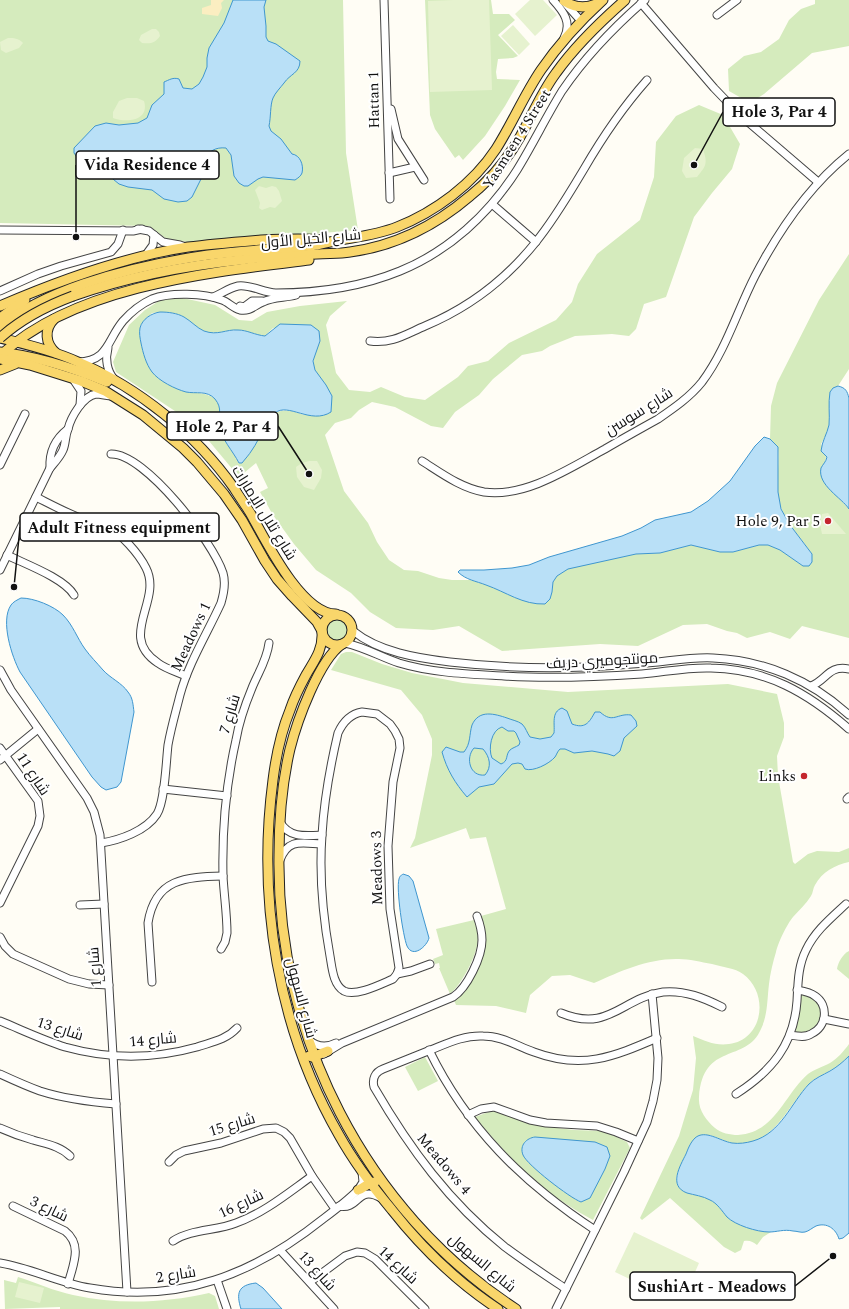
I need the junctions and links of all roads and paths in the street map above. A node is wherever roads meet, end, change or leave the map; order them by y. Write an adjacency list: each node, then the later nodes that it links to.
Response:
1 (384, 0): 13 (street, Hattan 1)
2 (553, 0): 10 (street)
3 (563, 0): 4 (main road); 9 (street)
4 (603, 0): 9 (main road, شارع الخيل الأول)
5 (625, 0): 11 (main road, شارع الخيل الأول)
6 (737, 0): 8 (street)
7 (643, 2): 20 (street); 22 (street, Yasmeen 4 Street)
8 (717, 15)
9 (581, 21): 10 (main road, شارع الخيل الأول); 11 (main road)
10 (563, 41): 26 (main road, شارع الخيل الأول)
11 (563, 64): 29 (main road, شارع الخيل الأول)
12 (647, 80): 27 (street)
13 (388, 95): 14 (street); 15 (street, Hattan 1)
14 (400, 144): 15 (street); 17 (street)
15 (388, 145): 18 (street, Hattan 1)
16 (849, 154): 20 (street, شارع سوسن)
17 (415, 167): 18 (street); 19 (street)
18 (389, 173): 21 (street, Hattan 1)
19 (424, 180)
20 (818, 182): 58 (street, شارع سوسن)
21 (390, 199)
22 (492, 204): 27 (street); 35 (street, Yasmeen 4 Street)
23 (0, 230): 24 (street)
24 (124, 230): 25 (street); 33 (street)
25 (154, 235): 28 (street); 30 (street)
26 (334, 241): 28 (main road); 34 (main road, شارع الخيل الأول)
27 (536, 242): 43 (street)
28 (186, 248): 30 (main road)
29 (337, 253): 34 (main road, شارع الخيل الأول); 39 (main road)
30 (145, 256): 31 (main road)
31 (47, 287): 38 (main road); 40 (main road)
32 (253, 288): 35 (street); 36 (street); 37 (street)
33 (0, 291)
34 (71, 292): 41 (main road, شارع الخيل الأول); 42 (main road, شارع الخيل الأول, bridge)
35 (301, 293): 37 (street)
36 (213, 297): 37 (street); 45 (street)
37 (252, 305)
38 (0, 306)
39 (57, 317): 44 (main road); 46 (main road)
40 (0, 318)
41 (0, 328)
42 (0, 338): 44 (main road, شارع تلال الإمارات)
43 (370, 341)
44 (16, 342): 46 (main road, شارع تلال الإمارات); 47 (main road)
45 (110, 344): 49 (street); 52 (street)
46 (57, 354): 49 (main road, شارع تلال الإمارات)
47 (2, 355): 48 (main road)
48 (15, 359): 50 (main road); 51 (main road, شارع تلال الإمارات); 53 (main road)
49 (78, 362): 52 (main road, شارع تلال الإمارات)
50 (0, 370)
51 (73, 379): 54 (main road, شارع تلال الإمارات); 55 (street)
52 (116, 381): 53 (main road, شارع تلال الإمارات)
53 (125, 387): 64 (main road, شارع تلال الإمارات)
54 (113, 397): 55 (street); 66 (main road, شارع تلال الإمارات)
55 (80, 405): 60 (street)
56 (25, 414): 59 (street)
57 (111, 454): 71 (street, Meadows 1)
58 (422, 460)
59 (0, 465)
60 (36, 497): 61 (street); 71 (street)
61 (7, 555): 62 (street); 63 (street)
62 (0, 570)
63 (74, 595)
64 (336, 614): 65 (main road); 66 (main road)
65 (353, 631): 68 (main road); 73 (street, مونتجوميري دريف)
66 (322, 632): 68 (main road); 105 (main road, شارع السهول)
67 (269, 643): 81 (street, شارع 7)
68 (344, 644): 77 (street, مونتجوميري دريف); 82 (main road, شارع السهول)
69 (849, 669): 72 (street)
70 (0, 670): 76 (street, شارع 1)
71 (186, 676): 80 (street, Meadows 1)
72 (824, 677): 73 (street); 74 (street)
73 (811, 686): 74 (street, مونتجوميري دريف)
74 (824, 694): 75 (street, مونتجوميري دريف)
75 (849, 715)
76 (38, 729): 79 (street); 85 (street, شارع 1)
77 (849, 729)
78 (0, 748): 79 (street, شارع 11)
79 (2, 757): 90 (street, شارع 11)
80 (163, 789): 81 (street); 85 (street, Meadows 1)
81 (227, 796): 89 (street, شارع 7)
82 (280, 822): 83 (street); 88 (main road, شارع السهول)
83 (295, 835): 84 (street); 86 (street)
84 (322, 836): 87 (street, Meadows 3); 98 (street, Meadows 3)
85 (101, 843): 91 (street, شارع 1)
86 (295, 843): 87 (street); 88 (street)
87 (321, 844): 98 (street, Meadows 3)
88 (278, 866): 112 (main road, شارع السهول)
89 (223, 876): 96 (street, شارع 7); 99 (street)
90 (0, 903)
91 (104, 904): 93 (street); 100 (street, شارع 1)
92 (846, 904): 101 (street)
93 (80, 905)
94 (477, 916): 113 (street)
95 (1, 940): 100 (street)
96 (221, 949)
97 (430, 964): 98 (street)
98 (397, 974)
99 (152, 982)
100 (109, 985): 116 (street, شارع 1)
101 (797, 990): 106 (street); 110 (street)
102 (652, 994): 103 (street); 104 (street); 111 (street)
103 (722, 1007)
104 (561, 1014)
105 (290, 1017): 117 (main road); 127 (main road, شارع السهول)
106 (824, 1019): 108 (street); 110 (street)
107 (0, 1021): 116 (street, شارع 13)
108 (849, 1024)
109 (237, 1028): 116 (street, شارع 14)
110 (790, 1035): 120 (street)
111 (657, 1038): 114 (street, Meadows 4); 124 (street)
112 (309, 1040): 113 (street); 117 (main road, شارع السهول)
113 (342, 1043): 115 (street)
114 (429, 1050): 122 (street); 142 (street, Meadows 4)
115 (328, 1051): 117 (main road); 118 (street)
116 (114, 1054): 121 (street, شارع 1)
117 (314, 1056): 118 (main road, شارع السهول)
118 (319, 1067): 134 (main road, شارع السهول)
119 (0, 1074): 121 (street)
120 (736, 1094)
121 (116, 1104): 143 (street, شارع 1)
122 (468, 1115): 124 (street); 135 (street)
123 (0, 1128): 125 (street)
124 (638, 1141): 135 (street)
125 (70, 1156)
126 (169, 1162): 128 (street, شارع 15)
127 (362, 1172): 129 (main road, شارع السهول); 130 (street)
128 (312, 1176): 133 (street, شارع 15); 136 (street, شارع 16)
129 (370, 1183): 130 (main road); 131 (main road, شارع السهول); 134 (main road)
130 (357, 1193): 131 (street); 133 (street, شارع 2); 133 (street)
131 (382, 1199): 148 (main road, شارع السهول)
132 (13, 1206): 141 (street, شارع 3)
133 (338, 1207): 137 (street, شارع 2)
134 (414, 1221): 149 (main road, شارع السهول)
135 (595, 1230): 142 (street)
136 (174, 1241)
137 (280, 1250): 139 (street, شارع 2); 140 (street, شارع 13)
138 (0, 1263): 141 (street, شارع 2)
139 (217, 1280): 143 (street, شارع 2); 145 (street)
140 (310, 1282): 146 (street, شارع 13); 147 (street, شارع 14)
141 (68, 1284): 143 (street, شارع 2)
142 (566, 1289): 144 (street)
143 (127, 1292)
144 (556, 1308)
145 (227, 1309)
146 (334, 1309)
147 (425, 1309)
148 (498, 1309)
149 (516, 1309)

